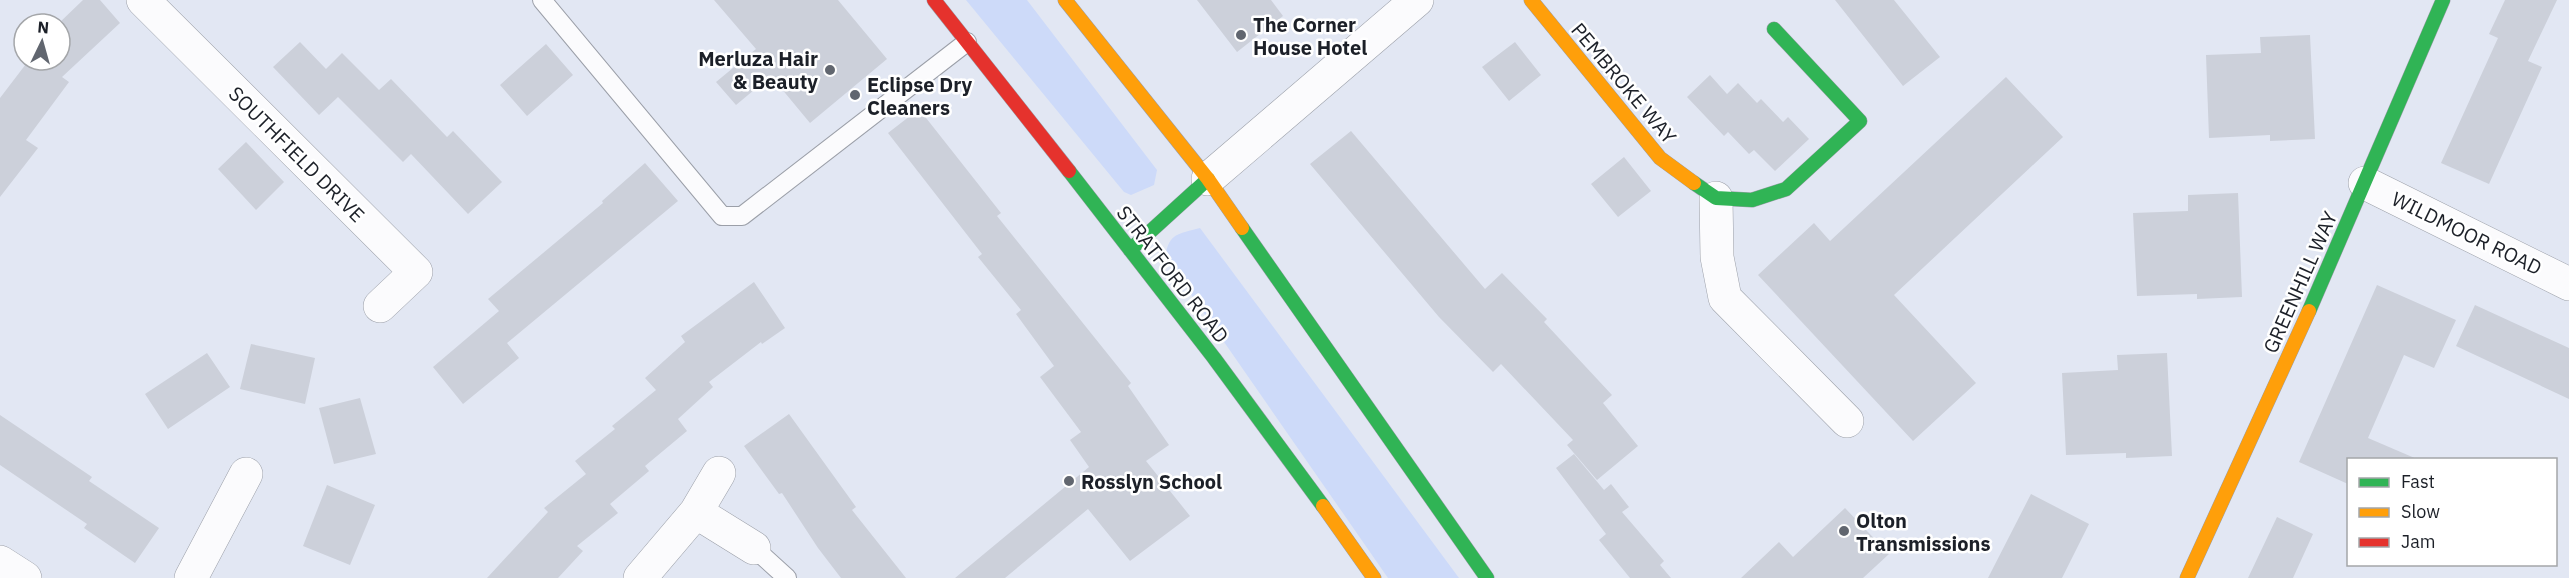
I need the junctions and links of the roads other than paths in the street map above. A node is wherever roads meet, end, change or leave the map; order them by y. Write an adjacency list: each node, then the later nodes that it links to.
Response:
1 (143, 0): 15 (street, SOUTHFIELD DRIVE)
2 (543, 0): 9 (lane)
3 (934, 0): 9 (main road, STRATFORD ROAD)
4 (1065, 0): 10 (main road)
5 (1417, 0): 10 (street)
6 (1531, 0): 12 (main road, PEMBROKE WAY)
7 (2442, 0): 11 (main road, GREENHILL WAY)
8 (1774, 29): 12 (main road)
9 (967, 42): 13 (main road, STRATFORD ROAD)
10 (1208, 179): 13 (main road); 27 (main road)
11 (2365, 183): 14 (street, WILDMOOR ROAD); 28 (main road, GREENHILL WAY)
12 (1716, 198): 16 (street)
13 (1130, 250): 26 (main road, STRATFORD ROAD)
14 (2569, 284)
15 (380, 306)
16 (1847, 422)
17 (719, 473): 19 (street)
18 (246, 474): 23 (street)
19 (696, 512): 20 (street); 24 (street)
20 (754, 548): 25 (lane)
21 (0, 562): 22 (street)
22 (25, 578)
23 (191, 578)
24 (640, 578)
25 (788, 578)
26 (1374, 578)
27 (1487, 578)
28 (2187, 578)

